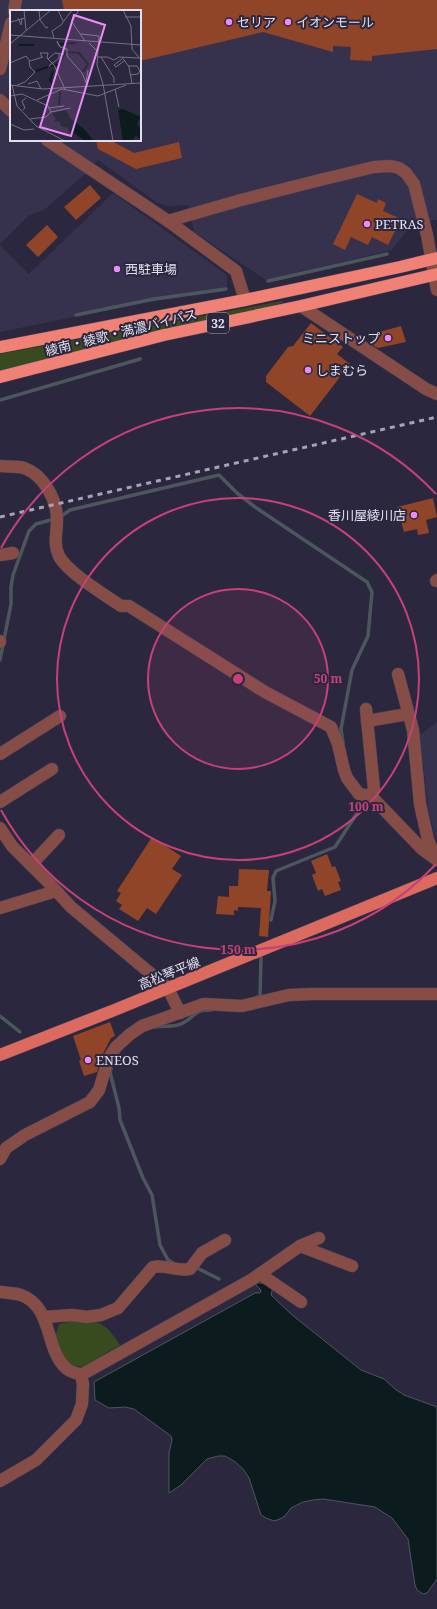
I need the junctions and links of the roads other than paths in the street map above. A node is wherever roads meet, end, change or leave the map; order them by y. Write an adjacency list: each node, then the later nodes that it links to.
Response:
1 (16, 0): 2 (street)
2 (14, 10)
3 (10, 27): 4 (street)
4 (0, 69)
5 (0, 100): 6 (street)
6 (10, 111)
7 (48, 141): 8 (street)
8 (168, 221): 9 (street); 12 (street)
9 (434, 258): 10 (street); 12 (highway, 綾南・綾歌・満濃バイパス / 32)
10 (436, 274): 11 (street); 13 (highway, 綾南・綾歌・満濃バイパス / 32)
11 (437, 290)
12 (245, 300): 14 (highway, 綾南・綾歌・満濃バイパス / 32)
13 (301, 306): 15 (highway, 綾南・綾歌・満濃バイパス / 32); 16 (street)
14 (0, 347)
15 (0, 377)
16 (437, 394)
17 (0, 466): 25 (street)
18 (13, 552): 19 (street)
19 (0, 555)
20 (398, 674): 21 (street)
21 (408, 714): 25 (street); 29 (street)
22 (60, 716): 23 (street)
23 (0, 754)
24 (52, 769): 26 (street)
25 (371, 796): 29 (street)
26 (0, 802)
27 (0, 828): 30 (street)
28 (59, 835): 30 (street)
29 (437, 860)
30 (31, 865): 32 (street)
31 (437, 878): 34 (main road, 高松琴平線)
32 (56, 890): 33 (street); 34 (street)
33 (0, 908)
34 (168, 988): 36 (street); 37 (main road, 高松琴平線)
35 (437, 994): 36 (street)
36 (180, 1013): 38 (street)
37 (0, 1055)
38 (0, 1159)
39 (319, 1238): 41 (street)
40 (225, 1240): 46 (street)
41 (300, 1246): 42 (street); 43 (street)
42 (352, 1266)
43 (260, 1274): 45 (street); 47 (street)
44 (0, 1292): 46 (street)
45 (301, 1302)
46 (44, 1317): 47 (street)
47 (81, 1375): 48 (street)
48 (0, 1481)

